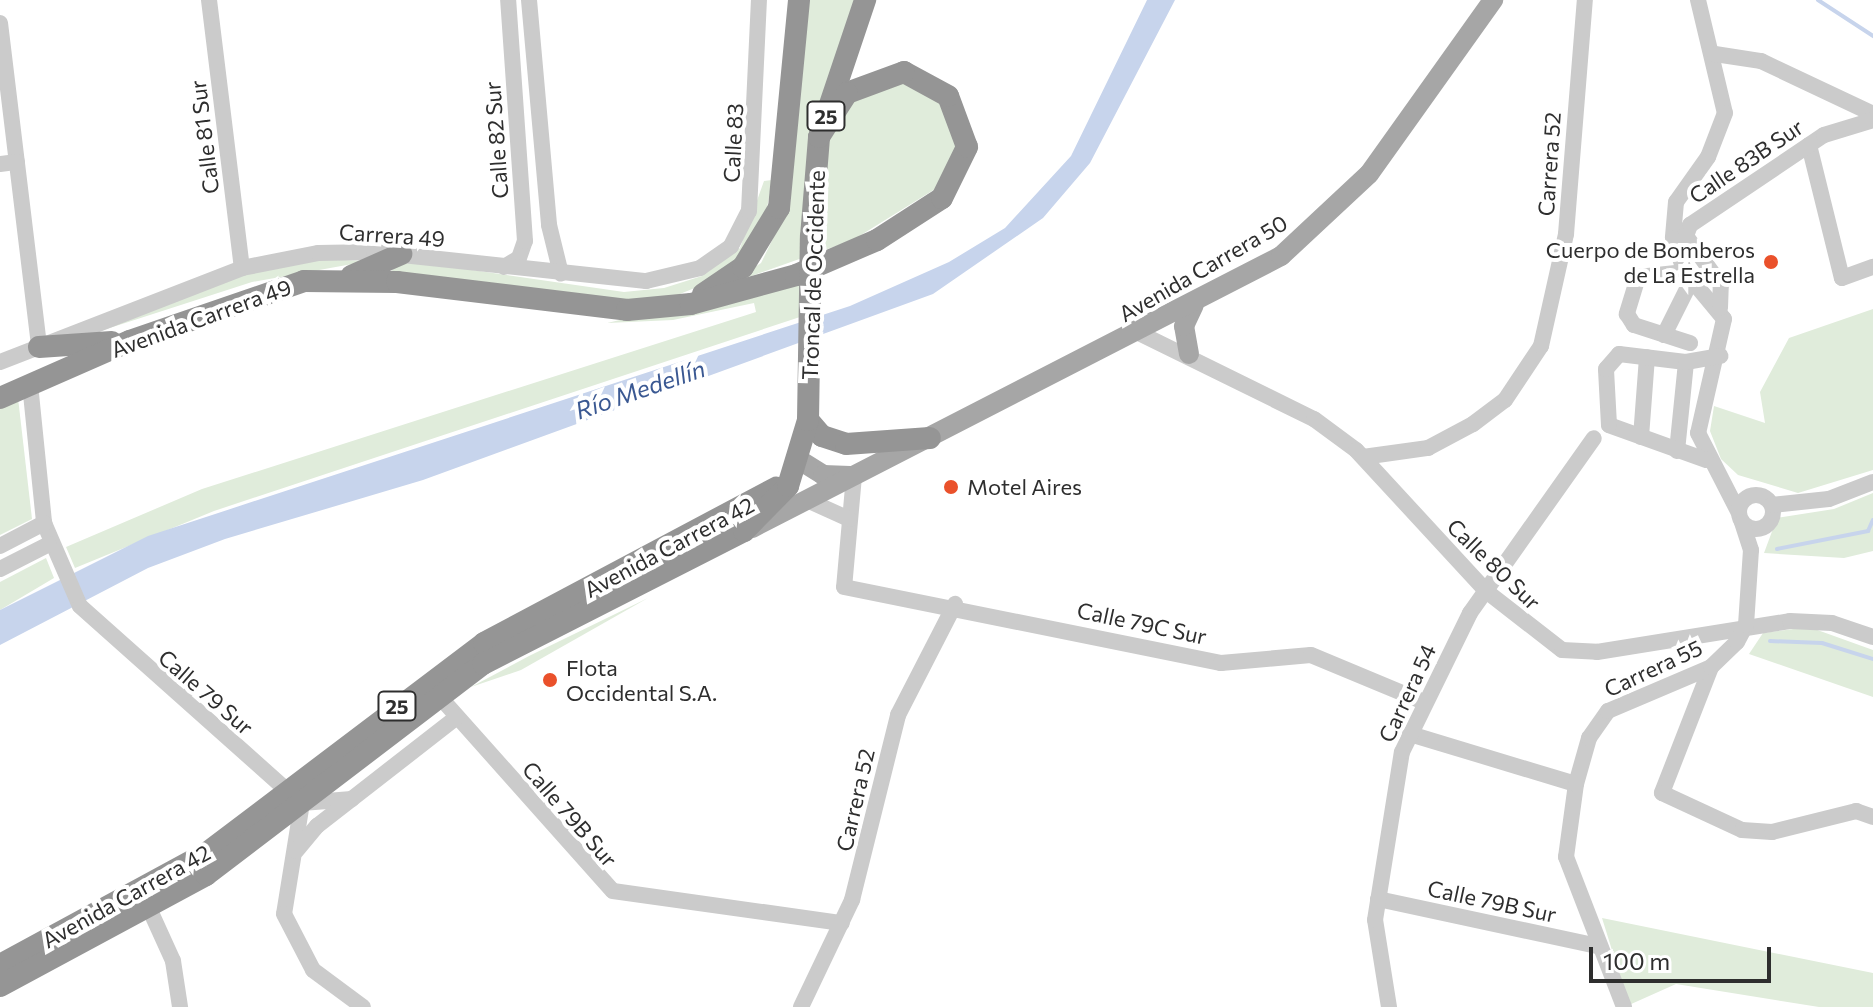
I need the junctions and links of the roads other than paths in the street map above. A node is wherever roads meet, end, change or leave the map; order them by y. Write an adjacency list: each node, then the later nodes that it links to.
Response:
1 (209, 0): 20 (street, Calle 81 Sur)
2 (508, 0): 18 (street, Calle 82 Sur)
3 (529, 0): 22 (street, Calle 82 Sur)
4 (759, 0): 21 (street, Calle 83)
5 (799, 0): 27 (highway, Troncal de Occidente / 25)
6 (865, 0): 14 (highway, Troncal de Occidente / 25)
7 (1493, 0): 25 (main road, Avenida Carrera 50)
8 (1585, 0): 45 (street, Carrera 52)
9 (1698, 0): 11 (street)
10 (0, 23): 16 (street)
11 (1715, 54): 12 (street); 23 (street)
12 (1873, 114)
13 (1873, 120): 15 (street, Calle 83B Sur)
14 (819, 137): 27 (highway); 40 (highway, Troncal de Occidente / 25, bridge)
15 (1809, 145): 19 (street); 26 (street, Calle 83B Sur)
16 (8, 163): 32 (street)
17 (401, 254): 18 (street, Carrera 49); 20 (street, Carrera 49); 24 (highway)
18 (504, 267): 22 (street, Carrera 49)
19 (1873, 267)
20 (242, 268): 32 (street, Carrera 49)
21 (700, 268): 22 (street, Carrera 49)
22 (561, 274)
23 (1689, 276): 26 (street); 29 (street); 29 (street)
24 (346, 278): 27 (highway, Avenida Carrera 49 / 25); 30 (highway, Avenida Carrera 49 / 25)
25 (1194, 305): 28 (main road, Avenida Carrera 50); 33 (main road)
26 (1720, 308): 34 (street)
27 (649, 310)
28 (1139, 333): 33 (street, Calle 80 Sur); 42 (main road, Avenida Carrera 50)
29 (1664, 335): 31 (street)
30 (130, 341): 32 (highway); 38 (highway, Avenida Carrera 49 / 25)
31 (1690, 343)
32 (39, 347): 36 (street, Carrera 49)
33 (1189, 354): 45 (street, Calle 80 Sur)
34 (1720, 356): 37 (street); 46 (street)
35 (1647, 357): 37 (street); 41 (street); 41 (street)
36 (0, 362)
37 (1686, 362): 44 (street)
38 (30, 384): 39 (highway, Avenida Carrera 49 / 25); 56 (street, Calle 79 Sur)
39 (0, 398)
40 (808, 420): 42 (highway); 47 (highway, Troncal de Occidente / 25)
41 (1641, 437): 44 (street)
42 (930, 438): 48 (main road, Avenida Carrera 50)
43 (1594, 438): 63 (street, Carrera 54)
44 (1677, 451): 46 (street)
45 (1363, 457): 63 (street, Calle 80 Sur)
46 (1706, 460): 49 (street)
47 (801, 461): 48 (main road); 58 (highway, Avenida Carrera 42 / 25); 71 (highway, Avenida Carrera 42 / 25)
48 (854, 476): 52 (main road, Avenida Carrera 50); 55 (street)
49 (1720, 479): 51 (street); 54 (street)
50 (1873, 482): 53 (street)
51 (1754, 494): 53 (street); 54 (street)
52 (807, 500): 55 (street); 58 (main road, Avenida Carrera 50)
53 (1772, 505): 57 (street)
54 (1740, 517): 57 (street); 61 (street)
55 (849, 519): 64 (street, Calle 79C Sur)
56 (44, 523): 59 (street, Calle 79 Sur); 60 (street)
57 (1767, 524): 61 (street)
58 (744, 531): 69 (highway, Avenida Carrera 42 / 25)
59 (49, 544): 62 (street); 73 (street, Calle 79 Sur)
60 (1, 545): 62 (street)
61 (1751, 550): 65 (street)
62 (5, 566)
63 (1486, 591): 65 (street, Calle 80 Sur); 68 (street, Carrera 54)
64 (955, 604): 68 (street, Calle 79C Sur); 79 (street, Carrera 52)
65 (1746, 625): 66 (street, Calle 80 Sur); 67 (street, Carrera 55)
66 (1873, 637)
67 (1711, 667): 72 (street, Carrera 55); 75 (street)
68 (1424, 702): 70 (street, Carrera 54)
69 (449, 707): 71 (highway, Avenida Carrera 42 / 25); 71 (highway); 74 (street); 79 (street, Calle 79B Sur)
70 (1410, 734): 72 (street); 77 (street, Carrera 54)
71 (357, 748): 73 (highway, Avenida Carrera 42 / 25)
72 (1576, 784): 80 (street, Carrera 55)
73 (295, 797): 74 (street); 76 (street); 78 (highway, Avenida Carrera 42 / 25); 81 (highway, Avenida Carrera 42 / 25)
74 (354, 798): 76 (street)
75 (1873, 817)
76 (296, 852): 84 (street)
77 (1378, 899): 80 (street, Calle 79B Sur); 86 (street, Carrera 54)
78 (149, 908): 82 (highway, Avenida Carrera 42 / 25); 83 (street)
79 (842, 923): 85 (street, Carrera 52)
80 (1598, 946): 87 (street, Carrera 55)
81 (0, 965)
82 (0, 986)
83 (180, 1007)
84 (363, 1007)
85 (801, 1007)
86 (1389, 1007)
87 (1624, 1007)

